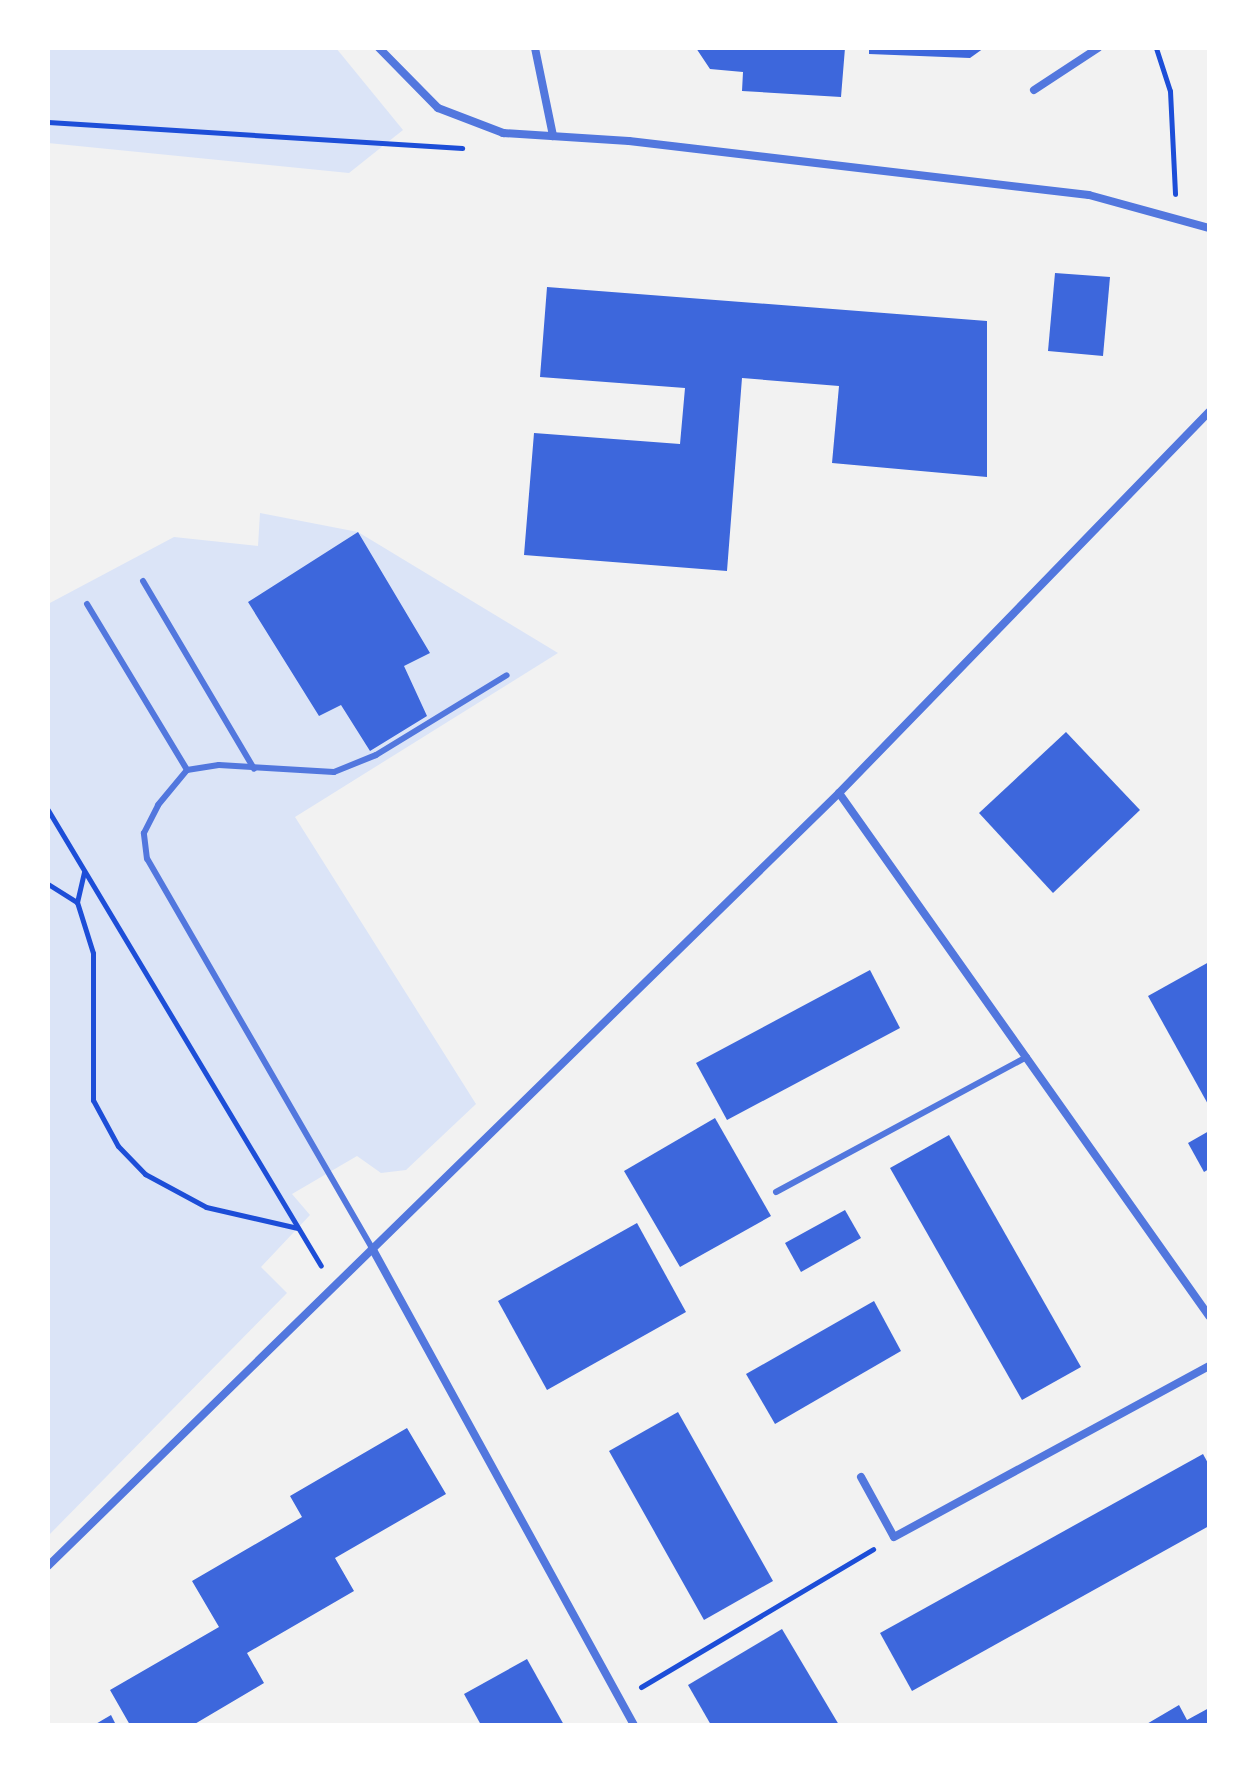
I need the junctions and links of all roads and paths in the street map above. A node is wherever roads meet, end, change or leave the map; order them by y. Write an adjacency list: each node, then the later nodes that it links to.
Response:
1 (393, 48): 5 (street)
2 (535, 48): 8 (street)
3 (1098, 48): 6 (street)
4 (1156, 48): 10 (path)
5 (381, 51): 8 (street)
6 (1034, 90)
7 (48, 122): 9 (path)
8 (553, 136): 10 (street)
9 (470, 149)
10 (1176, 218): 11 (street)
11 (1209, 228)
12 (1209, 412): 18 (street)
13 (143, 581): 16 (lane)
14 (87, 604): 17 (lane)
15 (507, 675): 16 (lane)
16 (254, 769): 17 (lane)
17 (187, 770): 26 (lane)
18 (839, 793): 23 (street); 26 (street)
19 (48, 810): 20 (path)
20 (84, 872): 22 (path); 25 (path)
21 (48, 884): 22 (path)
22 (77, 902): 25 (path)
23 (1027, 1057): 24 (lane); 28 (street)
24 (776, 1192)
25 (298, 1229): 27 (path)
26 (372, 1248): 27 (street); 33 (street)
27 (333, 1287): 32 (street)
28 (1209, 1316)
29 (1209, 1366): 31 (street)
30 (861, 1477): 31 (street)
31 (894, 1537): 33 (path)
32 (48, 1566)
33 (620, 1700): 34 (street)
34 (634, 1725)

